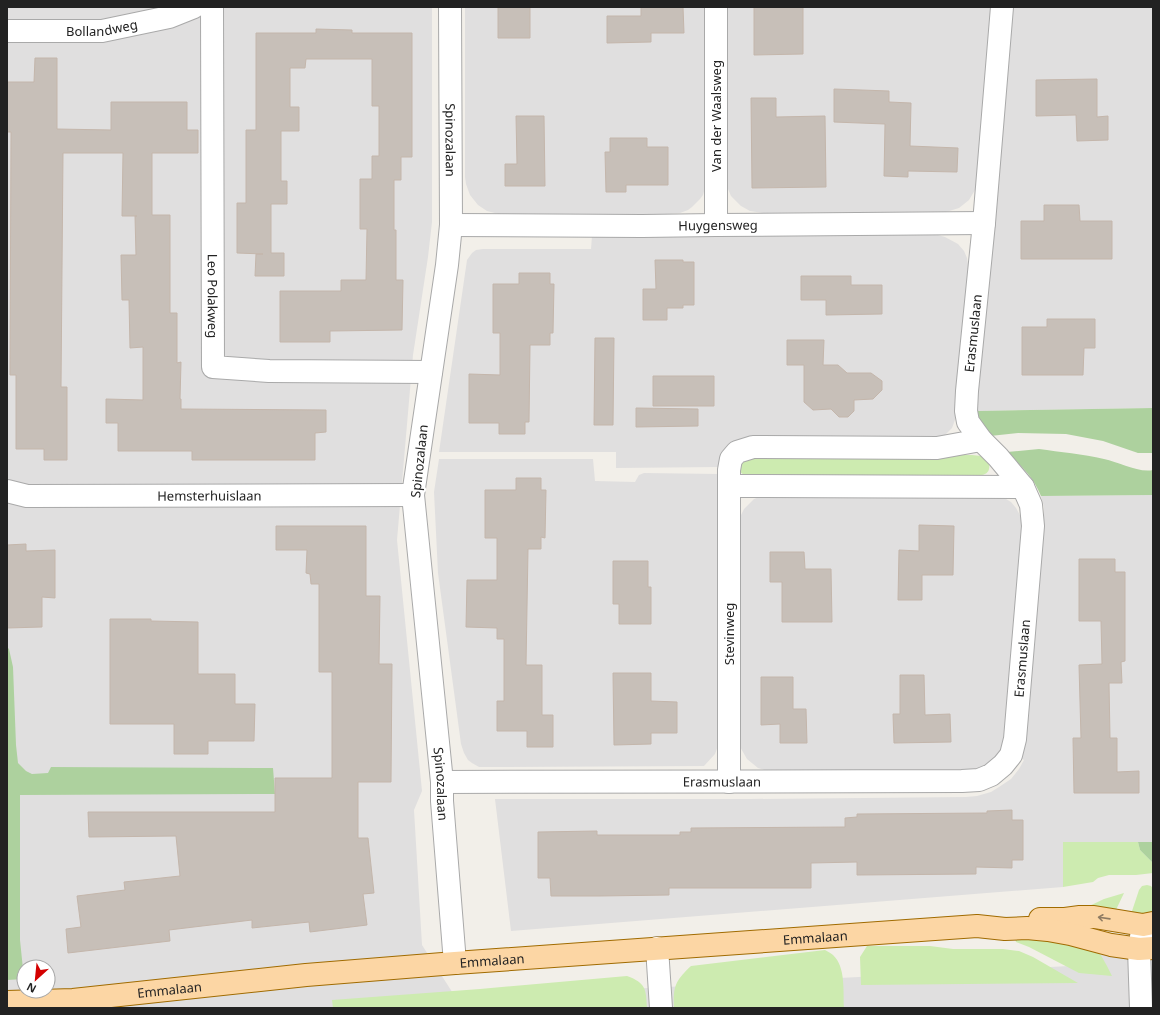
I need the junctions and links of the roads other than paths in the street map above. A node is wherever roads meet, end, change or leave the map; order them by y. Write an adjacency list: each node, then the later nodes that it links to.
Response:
1 (194, 7): 6 (street, Bollandweg)
2 (212, 7): 10 (street, Leo Polakweg)
3 (450, 7): 8 (street, Spinozalaan)
4 (716, 7): 9 (street, Van der Waalsweg)
5 (1002, 7): 7 (street, Erasmuslaan)
6 (7, 31)
7 (984, 223): 9 (street, Huygensweg); 11 (street, Erasmuslaan)
8 (451, 225): 9 (street, Huygensweg); 10 (street, Spinozalaan)
9 (716, 225)
10 (431, 372): 15 (street, Spinozalaan)
11 (981, 440): 12 (street, Stevinweg); 13 (street, Erasmuslaan)
12 (730, 486): 13 (street); 17 (street, Stevinweg)
13 (1023, 486): 17 (street, Erasmuslaan)
14 (7, 491): 15 (street, Hemsterhuislaan)
15 (413, 495): 16 (street, Spinozalaan)
16 (442, 782): 17 (street, Erasmuslaan); 22 (street, Spinozalaan)
17 (729, 782)
18 (1148, 924): 19 (main road, Emmalaan, one-way to 19); 21 (street)
19 (977, 926): 20 (main road, Emmalaan); 21 (main road, Emmalaan)
20 (657, 948): 22 (main road, Emmalaan); 24 (street)
21 (1146, 949): 25 (street)
22 (455, 964): 23 (main road, Emmalaan)
23 (7, 1002)
24 (661, 1008)
25 (1142, 1008)

